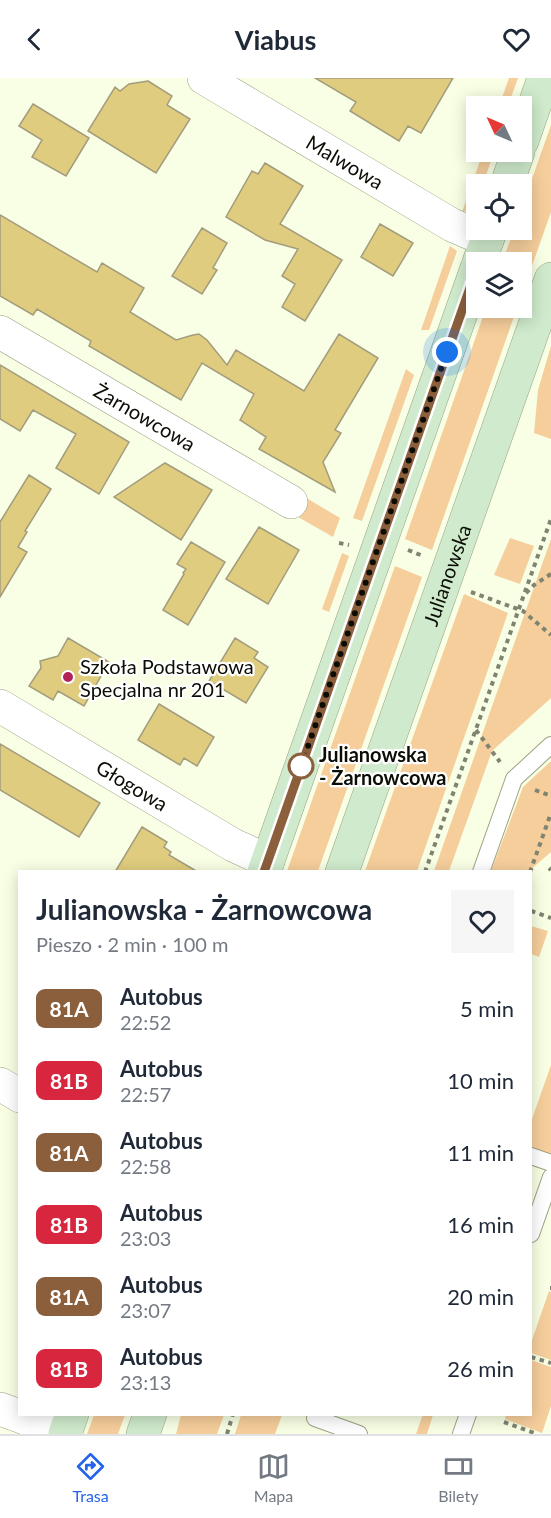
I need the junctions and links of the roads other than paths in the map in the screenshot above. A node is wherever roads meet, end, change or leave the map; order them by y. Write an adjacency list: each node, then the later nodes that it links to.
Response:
1 (204, 78): 4 (street, Malwowa)
2 (544, 78): 3 (main road)
3 (532, 112)
4 (483, 250): 10 (main road)
5 (551, 279): 11 (main road, Julianowska)
6 (0, 332): 7 (street, Żarnowcowa)
7 (291, 502)
8 (0, 706): 10 (street, Głogowa)
9 (551, 745): 12 (lane)
10 (266, 866)
11 (343, 870)
12 (482, 870)
13 (0, 1084): 14 (street)
14 (18, 1095)
15 (532, 1156): 16 (lane)
16 (551, 1163)
17 (551, 1177): 18 (lane)
18 (532, 1231)
19 (0, 1409): 20 (street)
20 (18, 1414)
21 (26, 1416): 25 (street)
22 (149, 1416): 26 (main road)
23 (467, 1416): 28 (lane)
24 (315, 1418): 27 (lane)
25 (67, 1427)
26 (143, 1434)
27 (359, 1434)
28 (461, 1434)

